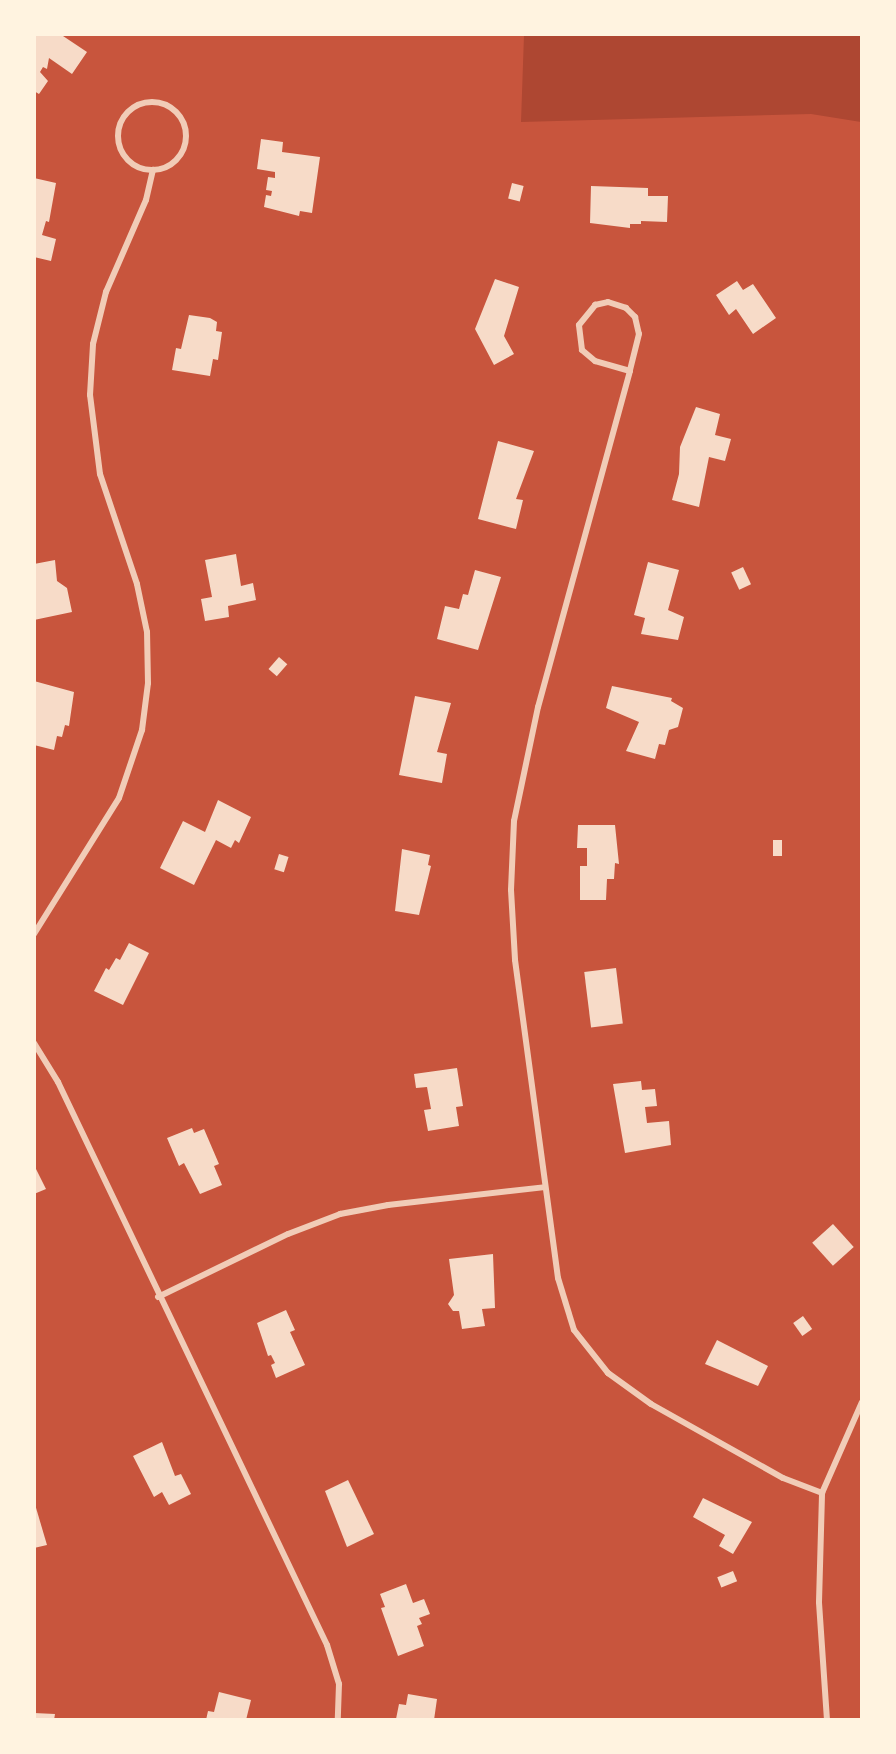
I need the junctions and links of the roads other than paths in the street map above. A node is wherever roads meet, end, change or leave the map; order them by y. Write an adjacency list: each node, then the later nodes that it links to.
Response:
1 (153, 170): 1 (street); 3 (street)
2 (630, 371): 2 (street); 5 (street)
3 (34, 934)
4 (34, 1043): 6 (street)
5 (544, 1187): 6 (street); 8 (street)
6 (158, 1297): 9 (street)
7 (861, 1402): 8 (street)
8 (822, 1493): 10 (street)
9 (338, 1719)
10 (827, 1719)

